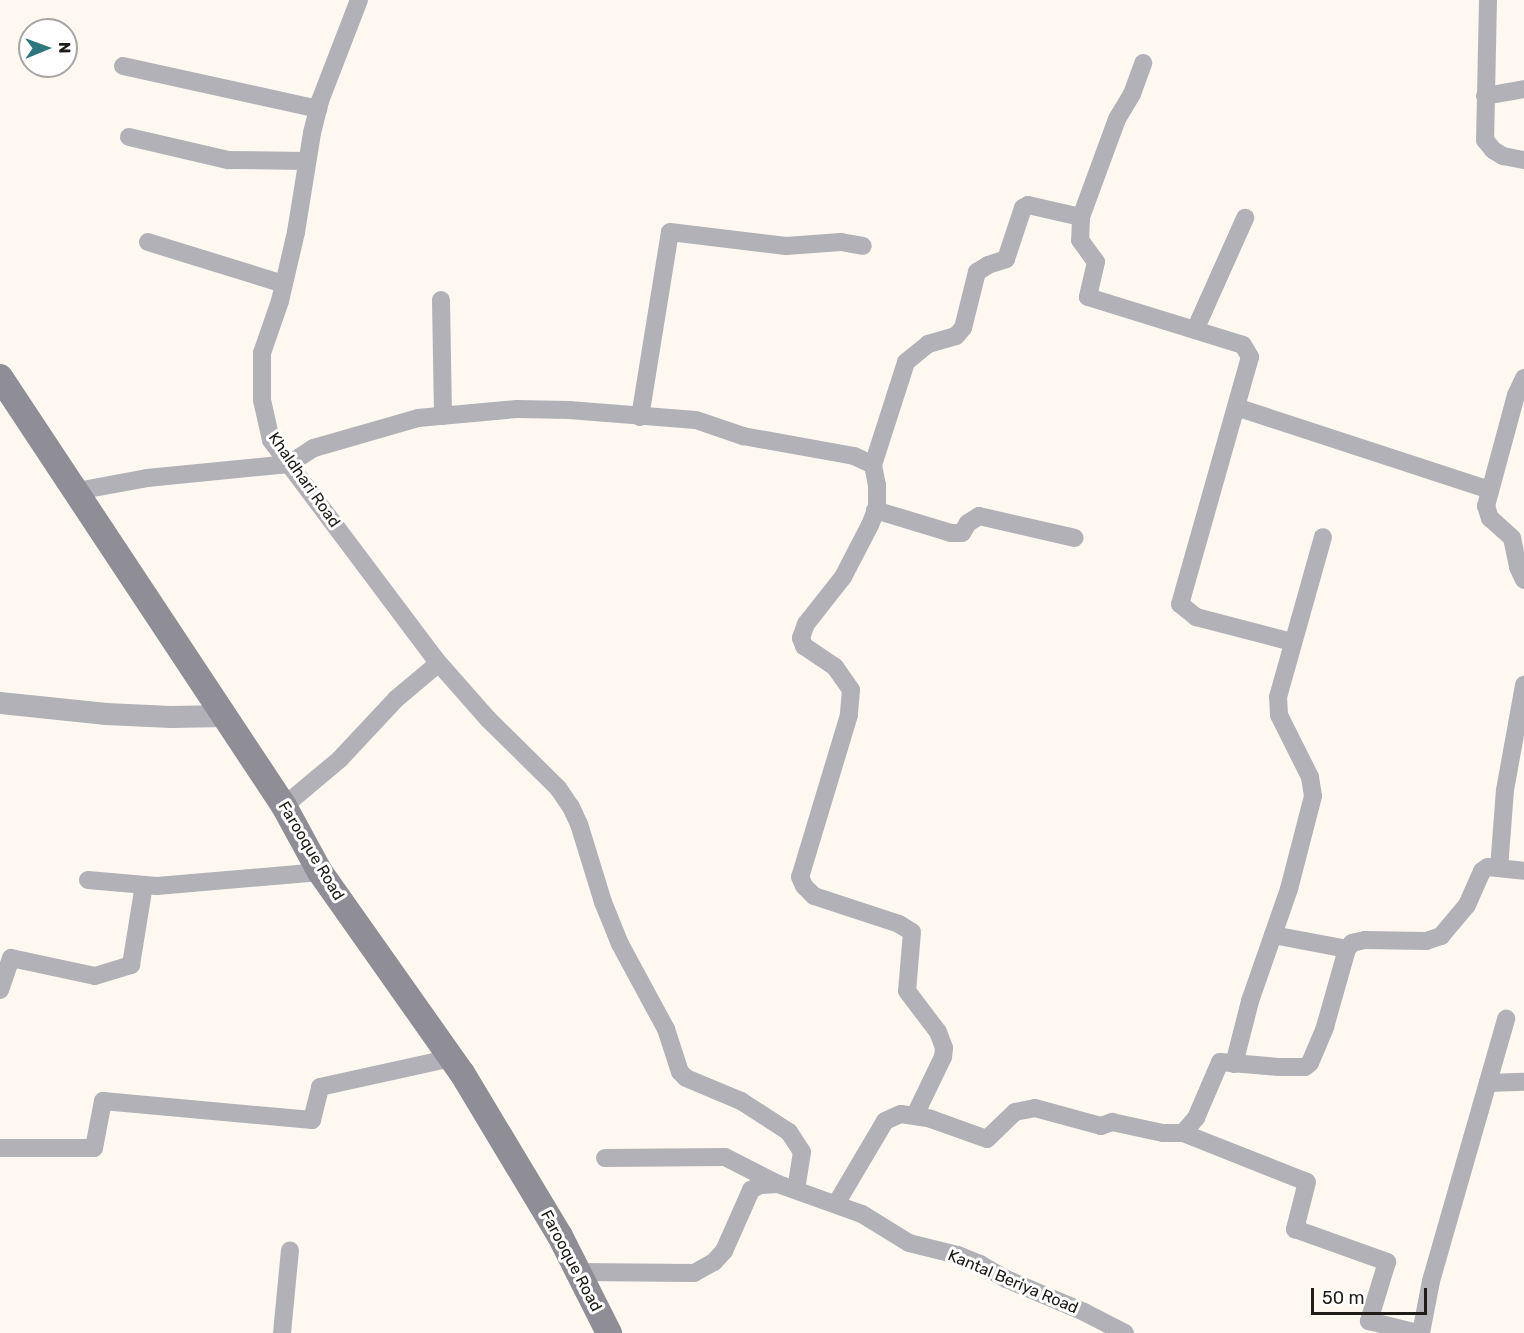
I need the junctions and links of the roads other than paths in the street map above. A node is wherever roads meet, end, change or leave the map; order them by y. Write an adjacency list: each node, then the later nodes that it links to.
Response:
1 (359, 0): 7 (street, Khaldhari Road)
2 (1488, 0): 6 (street)
3 (1143, 63): 11 (street)
4 (123, 66): 7 (street)
5 (1524, 89): 6 (street)
6 (1485, 96): 9 (street)
7 (318, 109): 10 (street, Khaldhari Road)
8 (129, 137): 10 (street)
9 (1524, 160)
10 (307, 161): 15 (street, Khaldhari Road)
11 (1081, 217): 17 (street); 24 (street)
12 (1245, 218): 17 (street)
13 (148, 242): 15 (street)
14 (863, 246): 22 (street)
15 (284, 284): 23 (street, Khaldhari Road)
16 (441, 300): 21 (street)
17 (1194, 330): 20 (street)
18 (0, 377): 26 (main road, Farooque Road)
19 (1524, 378): 25 (street)
20 (1236, 407): 25 (street); 31 (street)
21 (443, 416): 22 (street); 23 (street)
22 (640, 417): 24 (street)
23 (289, 464): 26 (street); 32 (street, Khaldhari Road)
24 (873, 465): 27 (street)
25 (1490, 490): 30 (street)
26 (77, 491): 35 (main road, Farooque Road)
27 (875, 510): 29 (street); 50 (street)
28 (1323, 537): 31 (street)
29 (1075, 538)
30 (1524, 580)
31 (1292, 642): 42 (street)
32 (436, 660): 36 (street); 55 (street, Khaldhari Road)
33 (1524, 685): 37 (street)
34 (0, 703): 35 (street)
35 (225, 716): 36 (main road, Farooque Road)
36 (284, 806): 39 (main road, Farooque Road)
37 (1499, 868): 38 (street); 43 (street)
38 (1524, 871)
39 (320, 872): 41 (street); 46 (main road, Farooque Road)
40 (88, 880): 41 (street)
41 (144, 885): 44 (street)
42 (1273, 935): 43 (street); 47 (street)
43 (1347, 948): 47 (street)
44 (0, 990)
45 (1506, 1019): 49 (street)
46 (452, 1058): 52 (street); 58 (main road, Farooque Road)
47 (1234, 1064): 51 (street)
48 (1524, 1082): 49 (street)
49 (1488, 1083): 62 (street)
50 (915, 1115): 51 (street); 56 (street)
51 (1183, 1132): 62 (street)
52 (0, 1148)
53 (605, 1158): 54 (street, Kantal Beriya Road)
54 (778, 1184): 55 (street, Kantal Beriya Road); 58 (street)
55 (796, 1189): 56 (street, Kantal Beriya Road)
56 (836, 1204): 61 (street, Kantal Beriya Road)
57 (290, 1250): 59 (street)
58 (578, 1272): 60 (main road, Farooque Road)
59 (282, 1333)
60 (609, 1333)
61 (1125, 1333)
62 (1419, 1333)

